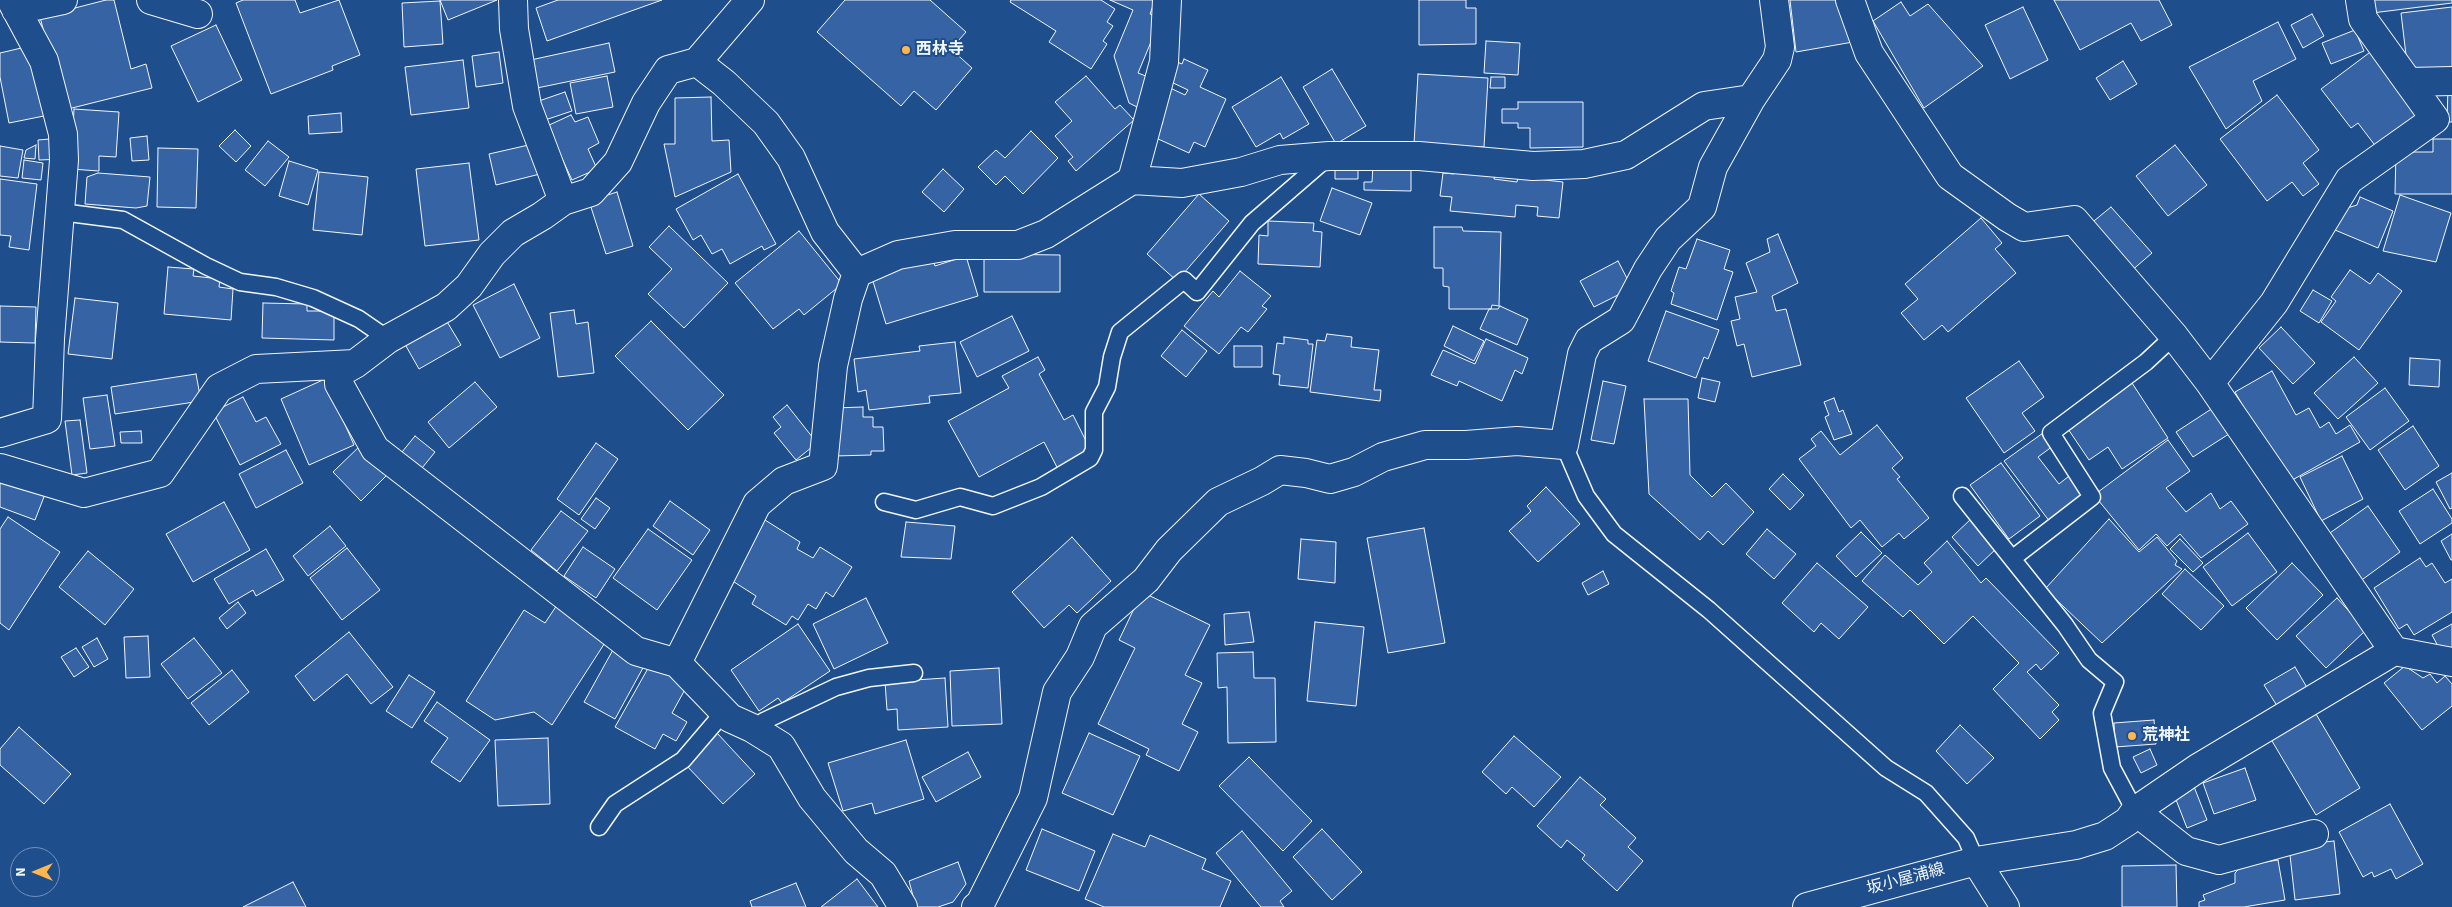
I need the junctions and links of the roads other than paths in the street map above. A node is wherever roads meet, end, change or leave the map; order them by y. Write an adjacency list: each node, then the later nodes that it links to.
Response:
1 (63, 0): 9 (street)
2 (151, 0): 10 (street)
3 (513, 0): 17 (street)
4 (750, 0): 11 (street)
5 (1168, 0): 16 (street)
6 (1774, 0): 14 (street)
7 (1850, 0): 20 (street)
8 (2360, 0): 13 (street)
9 (14, 5): 18 (street)
10 (198, 14)
11 (697, 62): 17 (street); 19 (street)
12 (2452, 81): 13 (street)
13 (2408, 82): 23 (street)
14 (1751, 99): 15 (street); 25 (street)
15 (1329, 156): 16 (street); 28 (lane)
16 (1132, 180): 19 (street)
17 (563, 201): 21 (street)
18 (61, 212): 21 (lane); 24 (street)
19 (857, 273): 32 (street)
20 (2174, 336): 23 (street); 29 (lane)
21 (388, 339): 22 (street)
22 (355, 364): 26 (street); 32 (street)
23 (2210, 383): 30 (street)
24 (0, 433)
25 (1564, 445): 39 (lane); 41 (street)
26 (0, 468)
27 (1962, 496): 29 (lane)
28 (884, 502)
29 (2013, 558): 36 (lane)
30 (2394, 651): 31 (street); 36 (street, 坂小屋浦線)
31 (2452, 662)
32 (677, 663): 34 (street)
33 (914, 673): 35 (lane)
34 (724, 712): 35 (street); 37 (lane)
35 (757, 731): 40 (street)
36 (2135, 811): 38 (street); 39 (street, 坂小屋浦線)
37 (599, 827)
38 (2314, 834)
39 (1976, 861): 42 (street, 坂小屋浦線); 43 (street)
40 (903, 907)
41 (976, 907)
42 (1808, 907)
43 (2006, 907)

